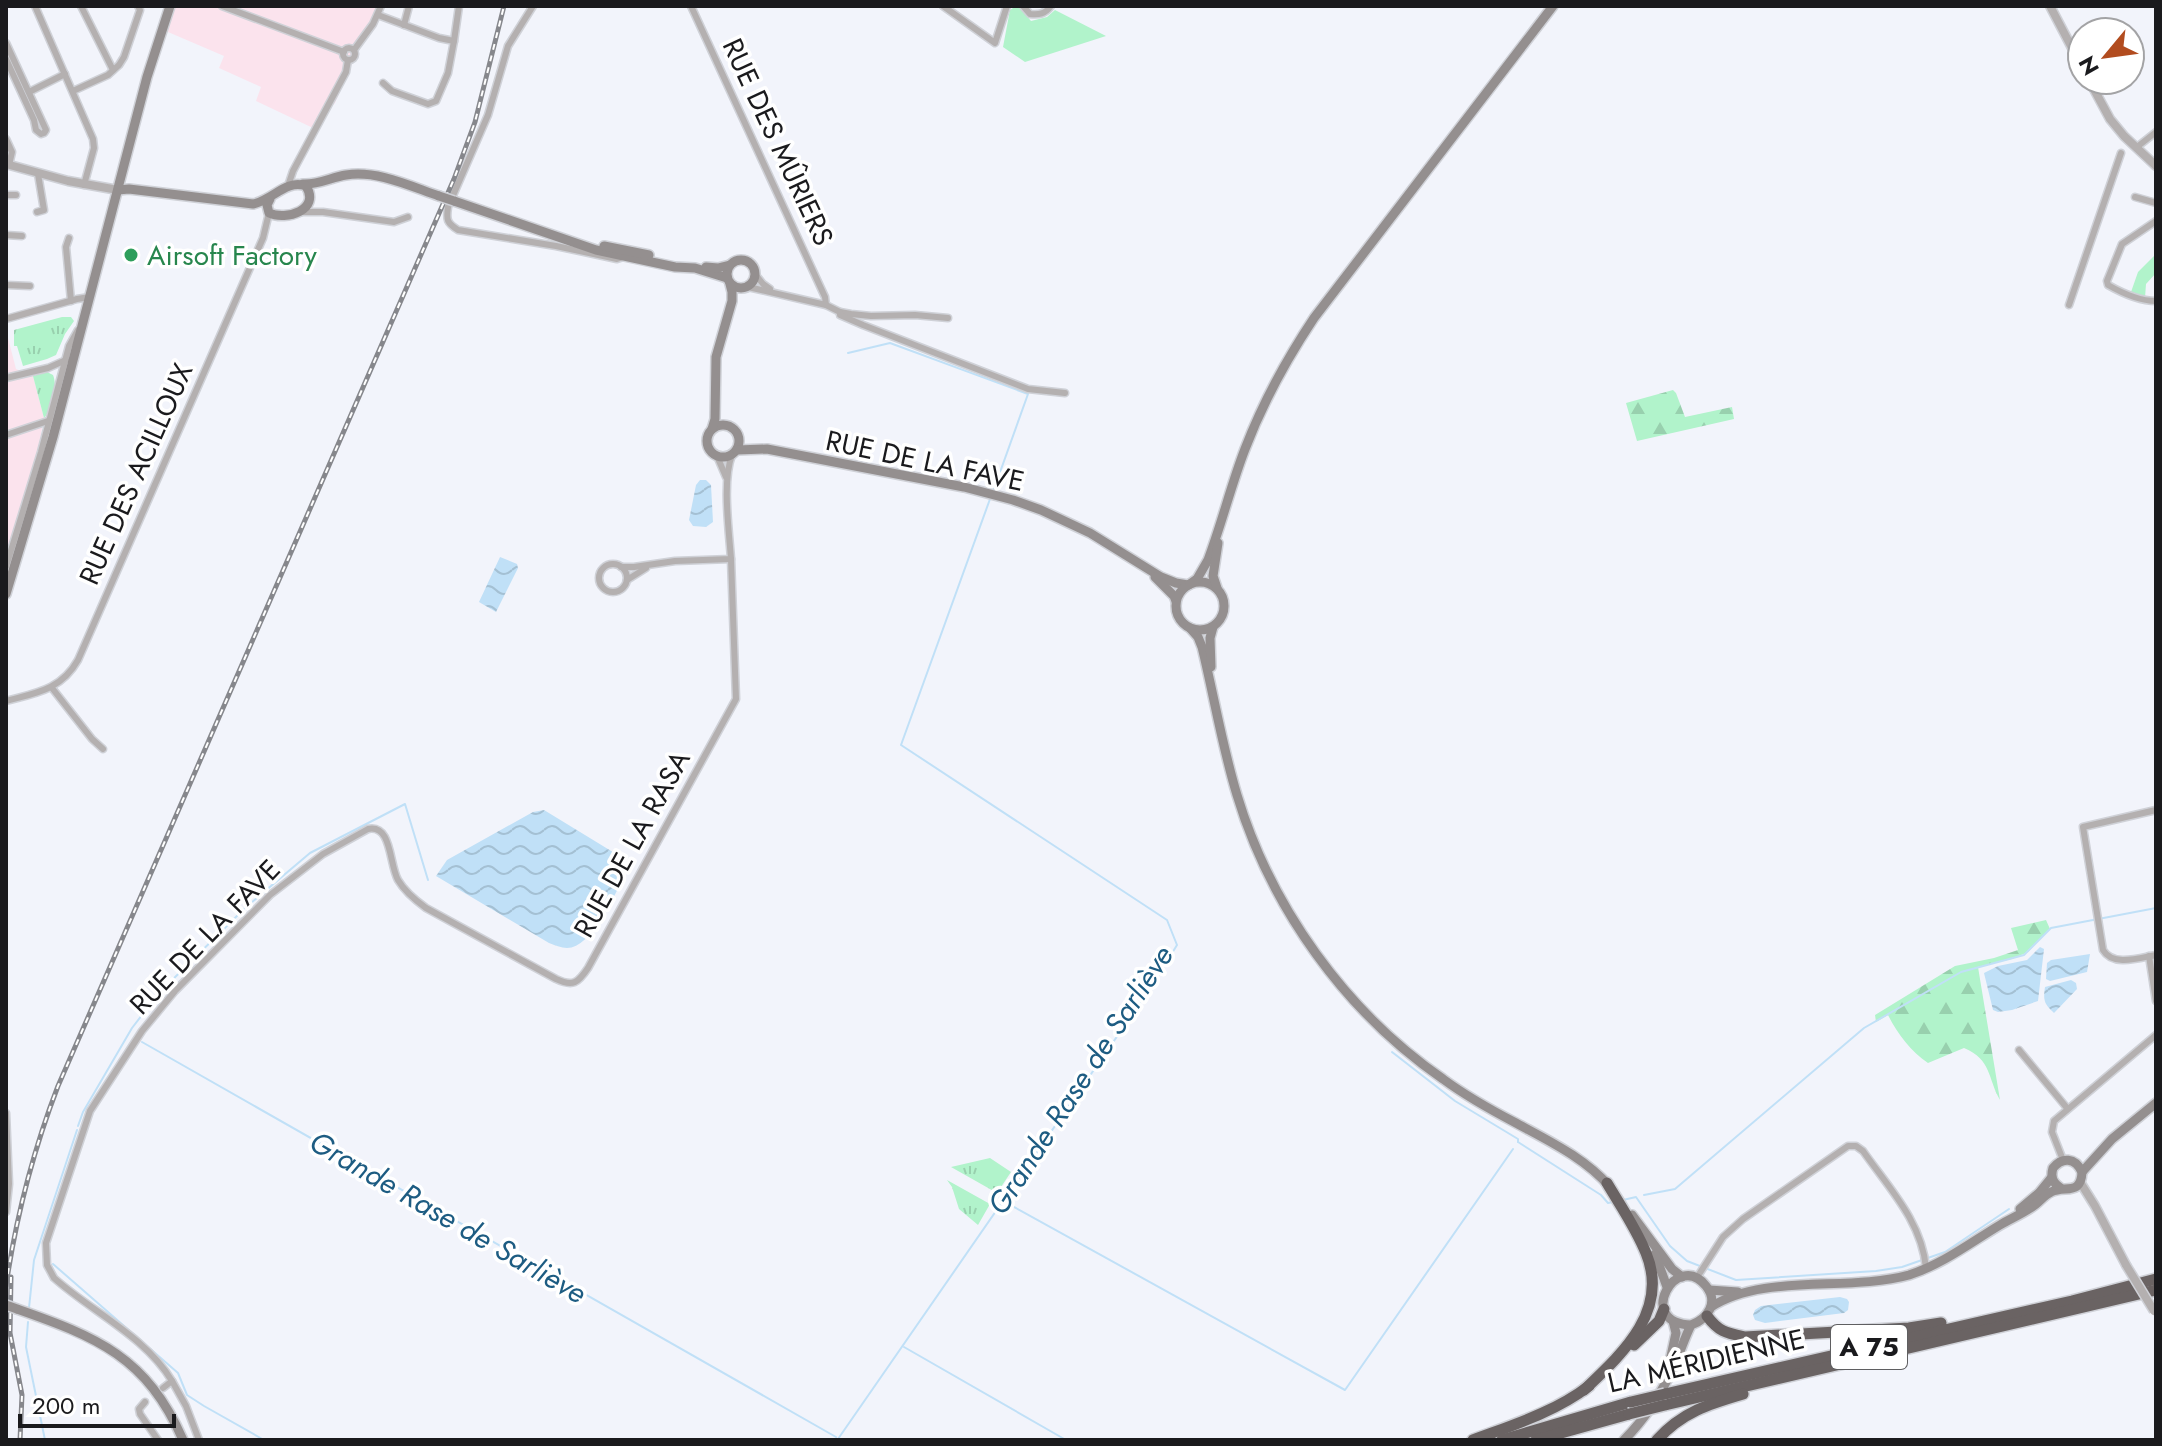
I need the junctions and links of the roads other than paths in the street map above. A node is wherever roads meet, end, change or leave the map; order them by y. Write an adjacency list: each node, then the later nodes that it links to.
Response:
1 (35, 6): 27 (street)
2 (81, 6): 26 (street)
3 (138, 6): 26 (street)
4 (172, 6): 44 (main road)
5 (222, 6): 23 (street)
6 (381, 6): 17 (street)
7 (409, 6): 18 (street)
8 (459, 6): 20 (street)
9 (533, 6): 64 (street)
10 (691, 6): 76 (street, RUE DES MÛRIERS)
11 (1007, 6): 16 (street)
12 (1023, 6): 13 (street)
13 (1051, 6)
14 (1553, 6): 101 (main road)
15 (2050, 6): 19 (street)
16 (945, 7)
17 (378, 15): 18 (street); 22 (street)
18 (404, 25): 20 (street)
19 (2066, 36)
20 (454, 41): 28 (street)
21 (6, 43): 30 (street)
22 (354, 50): 23 (street); 25 (street)
23 (344, 52): 25 (street)
24 (6, 59): 30 (street)
25 (348, 60): 38 (street)
26 (113, 70): 29 (street)
27 (65, 74): 29 (street); 30 (street)
28 (383, 83)
29 (73, 91): 42 (street)
30 (29, 92)
31 (2098, 96): 34 (street)
32 (2156, 132): 34 (street)
33 (6, 139): 36 (street)
34 (2137, 147): 37 (street)
35 (2121, 153): 77 (street)
36 (8, 165): 39 (street)
37 (2156, 166)
38 (297, 167): 41 (street); 43 (street)
39 (38, 174): 42 (street); 52 (street)
40 (331, 179): 41 (main road); 49 (main road); 61 (main road, bridge)
41 (303, 184): 43 (main road); 49 (main road)
42 (84, 185): 44 (street)
43 (288, 186): 48 (main road)
44 (118, 190): 51 (main road); 73 (main road)
45 (6, 195): 46 (street)
46 (16, 195)
47 (2135, 197): 50 (street)
48 (270, 199): 51 (main road); 55 (main road)
49 (310, 199): 53 (main road); 54 (street)
50 (2156, 203)
51 (253, 204): 55 (main road)
52 (37, 212)
53 (296, 212): 54 (street); 56 (main road)
54 (323, 212): 57 (street)
55 (269, 213): 56 (main road); 63 (street, RUE DES ACILLOUX)
56 (280, 216): 63 (street, RUE DES ACILLOUX)
57 (408, 217)
58 (2156, 221): 75 (street)
59 (6, 235): 60 (street)
60 (22, 236)
61 (558, 236): 64 (main road); 65 (main road)
62 (69, 238): 74 (street)
63 (263, 238): 114 (street, RUE DES ACILLOUX)
64 (622, 257): 65 (street); 68 (main road)
65 (668, 260): 66 (main road)
66 (730, 265): 67 (main road); 68 (main road)
67 (755, 274): 71 (main road); 72 (street)
68 (728, 281): 71 (main road); 82 (main road)
69 (6, 285): 70 (street)
70 (30, 286)
71 (746, 287): 72 (street); 82 (main road)
72 (777, 293): 76 (street)
73 (90, 297): 74 (street); 78 (main road)
74 (71, 301): 78 (street); 81 (street)
75 (2156, 301)
76 (826, 305): 79 (street)
77 (2069, 305)
78 (86, 311): 83 (main road)
79 (840, 312): 80 (street); 88 (street)
80 (948, 318)
81 (6, 319)
82 (727, 322): 89 (main road)
83 (83, 325): 84 (street); 110 (main road)
84 (66, 360): 85 (street); 87 (street)
85 (48, 368): 86 (street); 87 (street)
86 (6, 378)
87 (61, 378): 90 (street)
88 (1065, 393)
89 (716, 394): 91 (main road); 93 (main road)
90 (49, 421): 92 (street); 96 (street)
91 (727, 425): 93 (main road); 95 (main road)
92 (29, 428): 94 (street); 96 (street)
93 (712, 429): 99 (main road)
94 (6, 435)
95 (739, 437): 97 (main road, RUE DE LA FAVE); 98 (main road)
96 (44, 440): 105 (street)
97 (767, 449): 98 (main road, RUE DE LA FAVE); 102 (main road, RUE DE LA FAVE)
98 (734, 452): 99 (main road); 100 (street)
99 (717, 456): 100 (street)
100 (727, 480): 103 (street)
101 (1223, 520): 108 (main road); 109 (main road)
102 (1113, 547): 108 (main road, RUE DE LA FAVE); 111 (main road, RUE DE LA FAVE)
103 (731, 559): 104 (street); 119 (street, RUE DE LA RASA)
104 (653, 565): 106 (street); 107 (street)
105 (6, 567)
106 (621, 567): 107 (street); 107 (street)
107 (627, 580)
108 (1189, 584): 109 (main road); 111 (main road)
109 (1217, 588): 112 (main road)
110 (6, 594)
111 (1176, 601): 113 (main road)
112 (1213, 627): 113 (main road); 116 (main road)
113 (1190, 628): 116 (main road)
114 (52, 688): 115 (street); 117 (street)
115 (6, 698)
116 (1216, 706): 132 (main road)
117 (103, 749)
118 (2156, 810): 120 (street)
119 (426, 908): 154 (street, RUE DE LA FAVE)
120 (2152, 955): 121 (street)
121 (2156, 1001)
122 (2156, 1035): 125 (street)
123 (2019, 1050): 125 (street)
124 (2156, 1103): 127 (main road)
125 (2067, 1108): 128 (street)
126 (6, 1113): 135 (street)
127 (2112, 1139): 129 (main road); 131 (main road)
128 (2063, 1160): 129 (main road); 130 (main road)
129 (2075, 1162): 131 (main road)
130 (2052, 1177): 133 (main road); 136 (main road)
131 (2081, 1177): 133 (main road); 134 (street)
132 (1607, 1183): 137 (main road); 156 (highway)
133 (2066, 1189): 134 (street); 136 (main road)
134 (2091, 1199): 150 (street, bridge)
135 (6, 1212)
136 (1999, 1225): 138 (main road)
137 (1649, 1239): 140 (main road); 142 (main road)
138 (1925, 1261): 139 (street); 145 (main road)
139 (1702, 1271): 140 (main road); 143 (main road)
140 (1682, 1277): 142 (main road)
141 (2156, 1279): 146 (highway, LA MÉRIDIENNE / A 75)
142 (1667, 1287): 148 (main road)
143 (1709, 1290): 145 (main road); 149 (main road)
144 (2156, 1290): 153 (highway, LA MÉRIDIENNE / A 75)
145 (1741, 1292): 149 (main road)
146 (2072, 1301): 149 (highway); 157 (highway, LA MÉRIDIENNE / A 75)
147 (6, 1305): 161 (main road, bridge)
148 (1664, 1309): 151 (main road); 156 (highway)
149 (1709, 1311): 152 (main road)
150 (2155, 1312)
151 (1673, 1321): 152 (main road); 166 (main road)
152 (1691, 1325): 166 (main road)
153 (1815, 1370): 157 (highway, LA MÉRIDIENNE / A 75); 167 (highway)
154 (172, 1381): 155 (street); 162 (street, RUE DE LA FAVE)
155 (163, 1388)
156 (1584, 1390): 163 (highway)
157 (1665, 1399): 159 (highway, LA MÉRIDIENNE / A 75, bridge)
158 (145, 1402): 160 (street)
159 (1630, 1408): 164 (highway, LA MÉRIDIENNE / A 75); 165 (highway, LA MÉRIDIENNE / A 75)
160 (158, 1440)
161 (183, 1440)
162 (199, 1440)
163 (1473, 1440)
164 (1502, 1440)
165 (1536, 1440)
166 (1622, 1440)
167 (1657, 1440)

